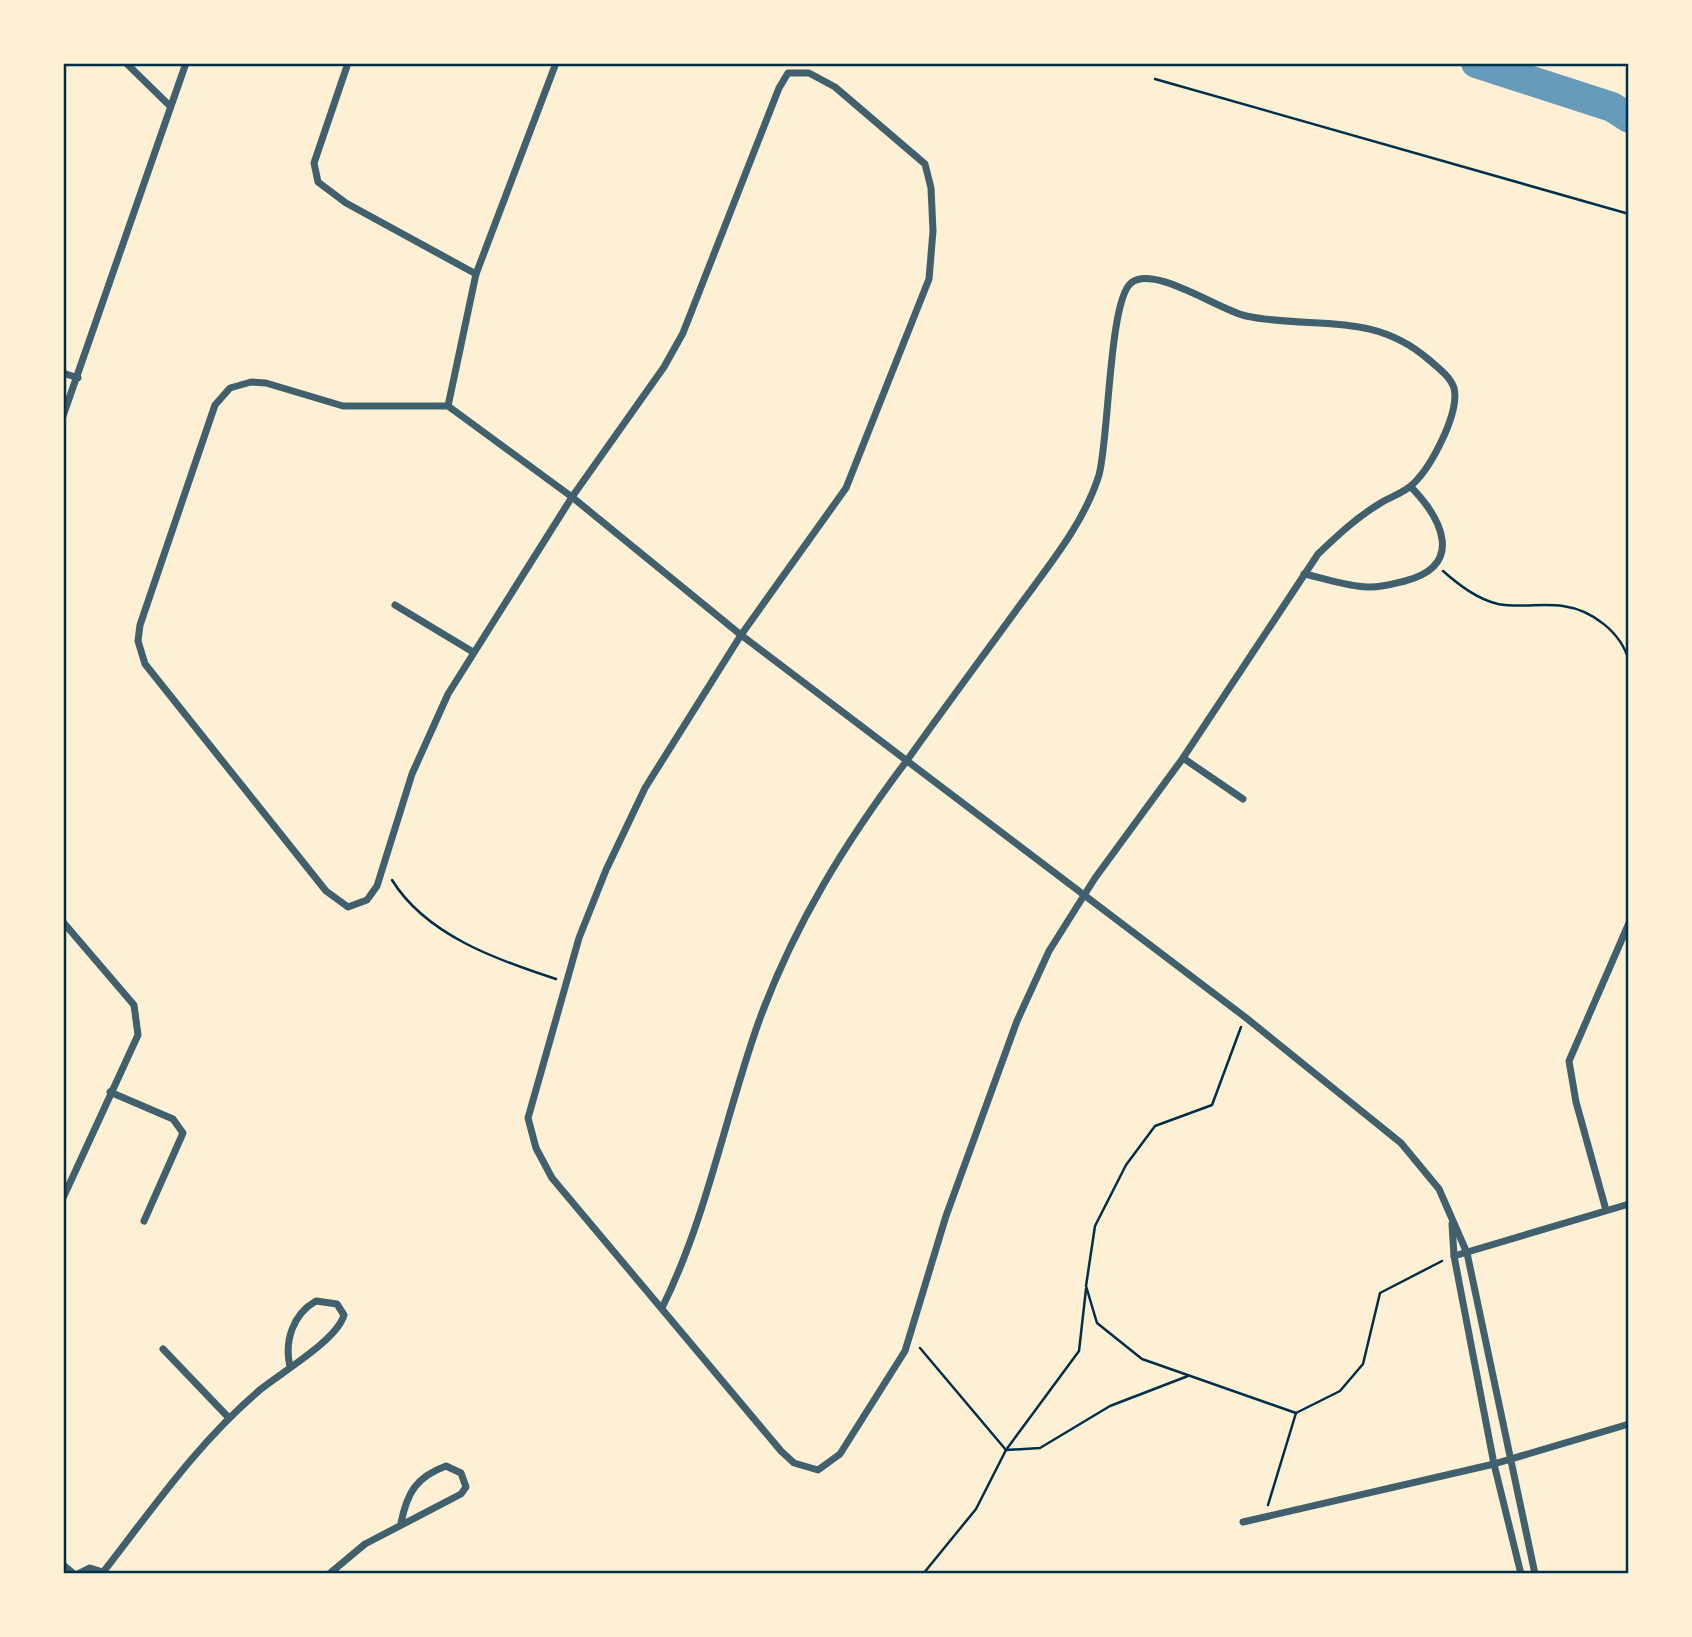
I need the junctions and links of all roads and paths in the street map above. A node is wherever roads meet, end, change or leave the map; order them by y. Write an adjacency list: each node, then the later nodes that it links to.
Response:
1 (125, 63): 6 (street)
2 (186, 63): 6 (street)
3 (348, 63): 8 (street)
4 (556, 63): 8 (street)
5 (1155, 79): 7 (path)
6 (170, 106): 10 (street)
7 (1629, 214)
8 (476, 274): 11 (street)
9 (63, 373): 10 (street)
10 (78, 378): 12 (street)
11 (448, 406): 14 (street); 24 (street)
12 (63, 416)
13 (1411, 487): 15 (street); 16 (street); 22 (street)
14 (572, 497): 18 (street); 18 (street); 19 (street)
15 (1436, 565): 16 (street); 20 (path)
16 (1304, 574): 21 (street)
17 (395, 605): 19 (street)
18 (741, 635): 22 (street); 28 (street)
19 (473, 652): 24 (street)
20 (1629, 661)
21 (1182, 758): 23 (street); 25 (street)
22 (908, 759): 25 (street); 39 (street)
23 (1243, 799)
24 (383, 866): 28 (path)
25 (1083, 896): 29 (street); 40 (street)
26 (63, 922): 30 (street)
27 (1629, 923): 33 (street)
28 (566, 982): 39 (street)
29 (1245, 1017): 34 (street); 38 (path)
30 (110, 1092): 31 (street); 35 (street)
31 (63, 1198)
32 (1629, 1204): 33 (street)
33 (1606, 1210): 36 (street)
34 (1452, 1216): 36 (street); 37 (street)
35 (144, 1222)
36 (1467, 1253): 37 (street); 48 (street)
37 (1454, 1256): 44 (path); 49 (street)
38 (1086, 1286): 43 (path); 47 (path)
39 (662, 1308): 40 (street)
40 (910, 1336): 47 (path)
41 (163, 1349): 45 (street)
42 (290, 1367): 42 (street); 45 (street)
43 (1188, 1376): 44 (path); 47 (path)
44 (1296, 1413): 50 (path)
45 (229, 1418): 54 (street)
46 (1629, 1424): 48 (street)
47 (1006, 1450): 57 (path)
48 (1510, 1459): 49 (street); 59 (street)
49 (1494, 1464): 50 (street); 58 (street)
50 (1264, 1517): 51 (street)
51 (1242, 1522)
52 (401, 1523): 52 (street); 56 (street)
53 (63, 1565): 55 (street)
54 (106, 1573): 55 (street)
55 (76, 1574)
56 (329, 1574)
57 (923, 1574)
58 (1521, 1574)
59 (1535, 1574)

